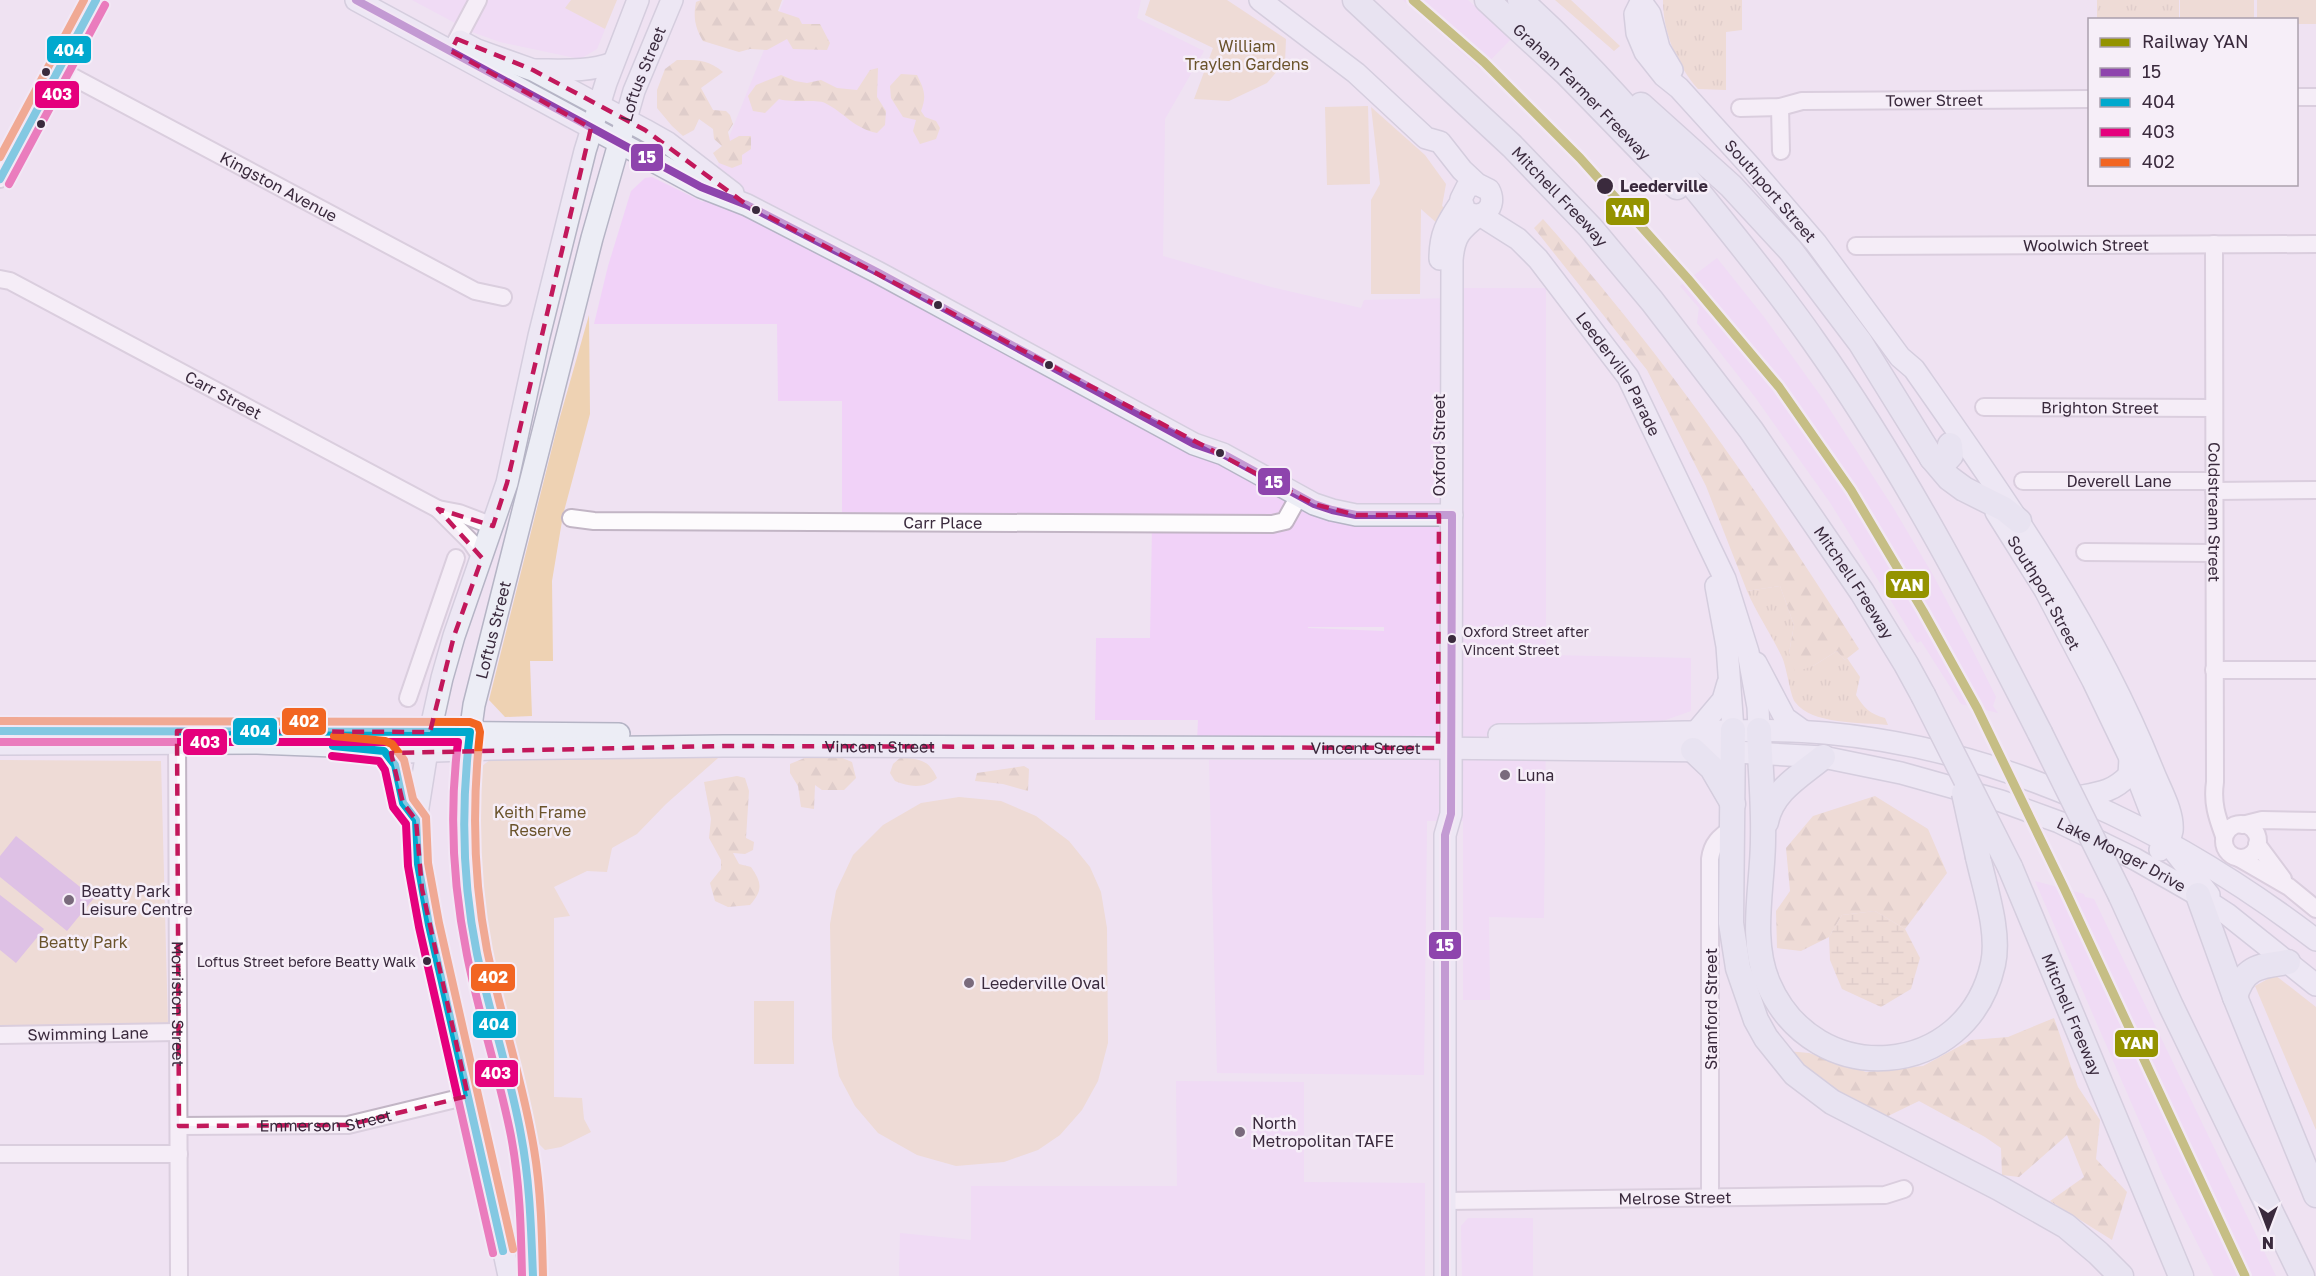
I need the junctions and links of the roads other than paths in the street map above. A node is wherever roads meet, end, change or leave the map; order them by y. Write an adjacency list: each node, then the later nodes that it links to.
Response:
1 (96, 0): 15 (street)
2 (356, 0): 13 (main road)
3 (383, 0): 13 (main road)
4 (478, 0): 13 (street)
5 (638, 0): 14 (main road, Loftus Street)
6 (672, 0): 23 (main road, Loftus Street)
7 (1260, 0): 28 (main road)
8 (1355, 0): 76 (highway, Mitchell Freeway, bridge)
9 (1487, 0): 35 (highway, Graham Farmer Freeway)
10 (1520, 0): 12 (highway)
11 (1642, 1): 37 (main road, Southport Street)
12 (1564, 39): 35 (highway); 40 (highway)
13 (454, 45): 16 (main road); 24 (main road)
14 (613, 63): 16 (main road); 20 (main road, Loftus Street)
15 (58, 69): 27 (street); 36 (street, Kingston Avenue)
16 (533, 70): 20 (main road)
17 (2298, 97): 18 (street)
18 (2316, 97)
19 (2088, 99): 21 (street, Tower Street)
20 (598, 105): 23 (main road); 24 (main road, Loftus Street)
21 (1780, 107): 22 (street, Tower Street); 26 (street)
22 (1740, 108)
23 (626, 119): 25 (main road, Loftus Street); 29 (main road)
24 (591, 128): 25 (main road); 51 (main road, Loftus Street)
25 (619, 143): 29 (main road); 66 (main road, Loftus Street)
26 (1781, 151)
27 (0, 179)
28 (1466, 194): 30 (main road); 30 (main road); 48 (main road, Oxford Street)
29 (747, 205): 45 (main road)
30 (1484, 211): 48 (main road, Oxford Street); 50 (main road, Leederville Parade)
31 (2214, 244): 32 (street, Woolwich Street); 33 (street, Woolwich Street); 39 (street, Coldstream Street)
32 (2316, 244)
33 (1856, 246)
34 (3, 276): 46 (street, Carr Street)
35 (1776, 287): 114 (highway, bridge)
36 (503, 297)
37 (1900, 357): 40 (main road, Southport Street); 49 (main road, Southport Street)
38 (1984, 407): 39 (street, Brighton Street)
39 (2214, 408): 42 (street, Coldstream Street)
40 (1941, 452): 44 (highway)
41 (2023, 481): 42 (street, Deverell Lane)
42 (2214, 486): 43 (street, Deverell Lane); 53 (street, Coldstream Street)
43 (2316, 490)
44 (1988, 500): 49 (highway); 75 (main road, Southport Street)
45 (1296, 501): 47 (street, Carr Place); 48 (main road)
46 (438, 509): 51 (street, Carr Street); 55 (street, Carr Street)
47 (571, 518)
48 (1446, 520): 68 (main road, Oxford Street)
49 (2019, 521): 88 (main road, Southport Street)
50 (1698, 522): 58 (main road, Leederville Parade); 61 (main road, Leederville Parade)
51 (493, 526): 55 (main road, Loftus Street)
52 (2085, 552): 53 (street)
53 (2214, 553): 59 (street, Coldstream Street)
54 (456, 558): 56 (street)
55 (482, 558): 57 (main road, Loftus Street)
56 (432, 628): 57 (street); 62 (street)
57 (454, 636): 71 (main road, Loftus Street)
58 (1748, 652): 64 (main road); 70 (main road, Leederville Parade)
59 (2214, 670): 60 (street); 77 (street, Coldstream Street)
60 (2316, 670)
61 (1730, 673): 67 (main road, Leederville Parade); 69 (main road)
62 (408, 698)
63 (0, 730): 65 (main road, Vincent Street)
64 (1803, 731): 70 (main road, Lake Monger Drive); 78 (main road, Lake Monger Drive)
65 (177, 737): 71 (main road, Vincent Street); 72 (main road, Vincent Street); 73 (main road, Vincent Street); 98 (street, Morriston Street)
66 (469, 740): 68 (main road, Vincent Street); 68 (main road, Vincent Street); 71 (main road, Vincent Street); 111 (main road, Loftus Street)
67 (1733, 740): 69 (main road, Vincent Street); 70 (main road, Vincent Street); 79 (highway)
68 (1439, 741): 69 (main road, Vincent Street); 107 (main road, Oxford Street)
69 (1695, 741): 79 (highway)
70 (1759, 741): 74 (main road, Lake Monger Drive); 86 (highway)
71 (428, 742): 73 (main road, Vincent Street); 80 (main road, Loftus Street)
72 (0, 744)
73 (384, 751): 80 (main road)
74 (1823, 757): 86 (highway); 90 (main road, Lake Monger Drive)
75 (2130, 758): 78 (main road); 88 (main road, Southport Street)
76 (1957, 759): 86 (highway, bridge); 113 (highway, Mitchell Freeway, bridge)
77 (2215, 782): 83 (street, Coldstream Street); 85 (street, Coldstream Street)
78 (2077, 797): 88 (main road, Lake Monger Drive)
79 (1733, 804): 84 (highway)
80 (416, 820): 100 (main road, Loftus Street)
81 (2292, 821): 82 (street); 83 (street); 87 (street)
82 (2316, 821)
83 (2240, 825): 85 (street); 87 (street)
84 (1732, 828): 106 (street, Stamford Street); 108 (highway)
85 (2224, 836): 89 (street)
86 (1763, 839)
87 (2257, 841): 89 (street); 92 (street)
88 (2171, 847): 90 (main road); 91 (main road, Southport Street); 94 (main road, Lake Monger Drive)
89 (2240, 858): 92 (street)
90 (2135, 859): 91 (main road, Lake Monger Drive)
91 (2194, 884): 95 (main road, Lake Monger Drive); 97 (highway)
92 (2289, 887): 93 (street)
93 (2316, 909)
94 (2316, 940)
95 (2288, 962): 96 (main road, Lake Monger Drive); 97 (highway)
96 (2316, 985)
97 (2235, 997): 105 (highway)
98 (177, 1032): 99 (street, Swimming Lane); 101 (street, Morriston Street)
99 (0, 1035)
100 (468, 1096): 101 (street, Emmerson Street); 110 (main road, Loftus Street)
101 (179, 1126): 103 (street, Morriston Street)
102 (0, 1154): 103 (street)
103 (179, 1154): 109 (street, Morriston Street)
104 (1904, 1189): 106 (street, Melrose Street)
105 (2316, 1196)
106 (1710, 1198): 107 (street, Melrose Street)
107 (1445, 1201): 112 (main road, Oxford Street)
108 (2120, 1275)
109 (179, 1276)
110 (509, 1276)
111 (533, 1276)
112 (1445, 1276)
113 (2181, 1276)
114 (2302, 1276)

